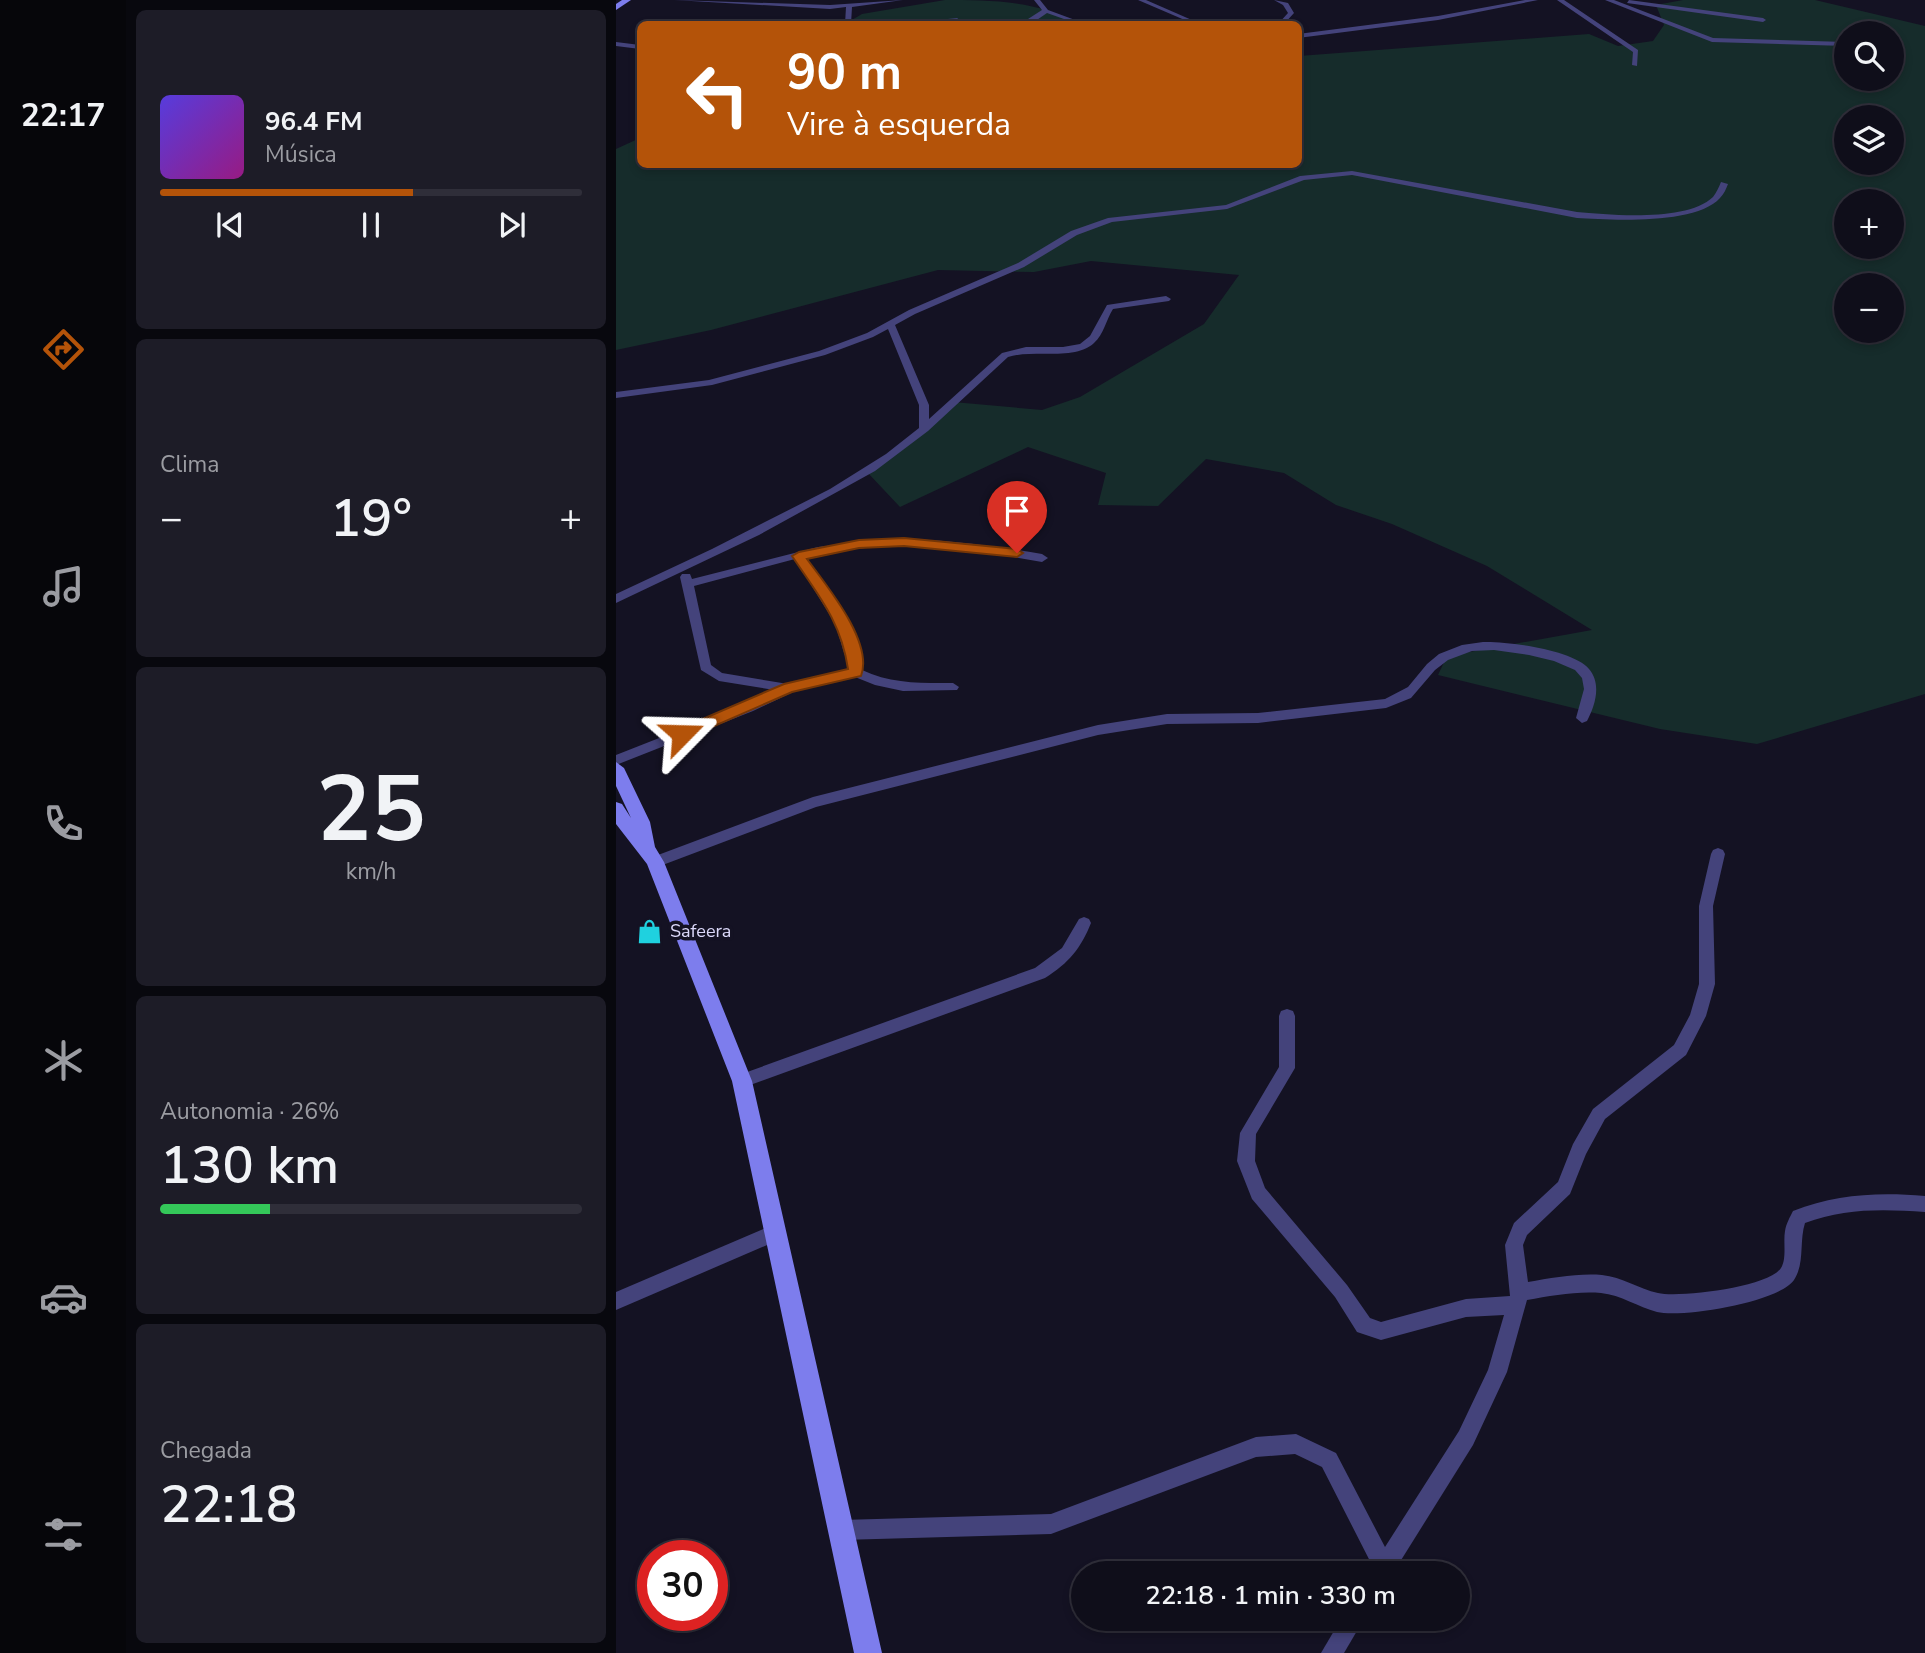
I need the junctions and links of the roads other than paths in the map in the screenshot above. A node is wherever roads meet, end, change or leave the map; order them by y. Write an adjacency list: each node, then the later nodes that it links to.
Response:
1 (627, 0): 14 (main road)
2 (677, 0): 11 (street)
3 (821, 0): 13 (street)
4 (900, 0): 12 (street)
5 (1037, 0): 15 (street)
6 (1141, 0): 22 (street)
7 (1277, 0): 23 (street)
8 (1535, 0): 24 (street)
9 (1560, 0): 28 (street)
10 (1608, 0): 17 (street); 26 (street)
11 (721, 1): 13 (street)
12 (849, 6): 13 (street); 18 (street)
13 (811, 7)
14 (616, 8)
15 (1046, 12): 20 (street); 21 (street)
16 (956, 19): 19 (street)
17 (1763, 20)
18 (848, 21)
19 (940, 21)
20 (1030, 21)
21 (1074, 21)
22 (1190, 21)
23 (1284, 21)
24 (1302, 35)
25 (616, 44): 27 (street)
26 (1834, 44)
27 (637, 47)
28 (1634, 65)
29 (1724, 184): 31 (street)
30 (1166, 299): 33 (street)
31 (890, 323): 32 (street); 33 (street)
32 (616, 395)
33 (924, 429): 36 (street)
34 (799, 556): 35 (street); 37 (street); 39 (street)
35 (1042, 558)
36 (683, 569): 37 (street); 38 (street)
37 (688, 584): 41 (street)
38 (616, 600)
39 (856, 672): 40 (street); 41 (street)
40 (953, 687)
41 (789, 688): 43 (street)
42 (1582, 718): 47 (street)
43 (616, 760)
44 (616, 768): 47 (main road)
45 (616, 809): 47 (main road)
46 (1718, 854): 53 (street)
47 (651, 855): 50 (main road)
48 (1084, 923): 50 (street)
49 (1287, 1016): 53 (street)
50 (741, 1081): 52 (main road)
51 (1925, 1204): 53 (street)
52 (775, 1233): 54 (street); 55 (main road)
53 (1519, 1298): 57 (street)
54 (616, 1301)
55 (841, 1530): 56 (street); 59 (main road)
56 (1378, 1561)
57 (1389, 1561)
58 (1346, 1631): 60 (street)
59 (868, 1653)
60 (1332, 1653)

